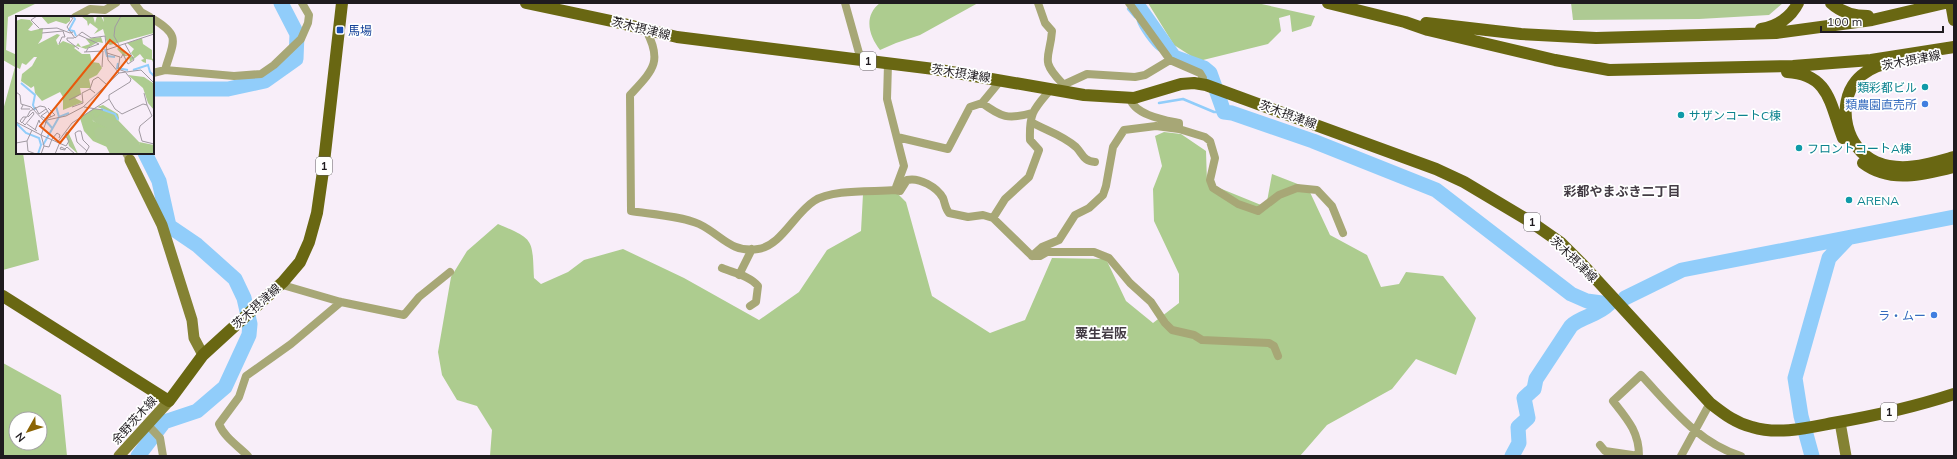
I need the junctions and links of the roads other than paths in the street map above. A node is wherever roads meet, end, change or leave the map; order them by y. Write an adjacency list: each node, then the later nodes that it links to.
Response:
1 (116, 3): 15 (street)
2 (134, 3): 16 (street)
3 (302, 3): 28 (street)
4 (342, 3): 51 (main road, 茨木摂津線 / 1)
5 (526, 3): 20 (main road, 茨木摂津線 / 1)
6 (845, 3): 24 (street)
7 (1038, 3): 31 (street)
8 (1129, 3): 25 (street)
9 (1328, 3): 19 (main road, 茨木摂津線)
10 (1798, 3): 21 (main road, 茨木摂津線)
11 (1831, 3): 14 (main road, 茨木摂津線)
12 (1945, 3): 14 (main road, 茨木摂津線)
13 (1951, 3): 18 (main road)
14 (1905, 12): 21 (main road, 茨木摂津線)
15 (77, 16)
16 (148, 16)
17 (154, 20): 28 (street)
18 (1954, 20)
19 (1405, 22): 21 (main road, 茨木摂津線); 27 (main road, 茨木摂津線)
20 (646, 30): 24 (main road, 茨木摂津線 / 1); 46 (street)
21 (1618, 39)
22 (1954, 47): 27 (main road, 茨木摂津線)
23 (1954, 51): 40 (main road, 茨木摂津線)
24 (858, 59): 26 (main road, 茨木摂津線 / 1)
25 (1170, 60): 31 (street); 32 (street)
26 (888, 64): 30 (main road, 茨木摂津線 / 1); 38 (street)
27 (1743, 66): 42 (main road, 茨木摂津線)
28 (165, 70): 29 (street)
29 (154, 73)
30 (1001, 80): 31 (main road, 茨木摂津線 / 1); 34 (street)
31 (1062, 87): 33 (main road, 茨木摂津線 / 1); 35 (street)
32 (1211, 87): 33 (main road, 茨木摂津線 / 1); 59 (main road, 茨木摂津線 / 1)
33 (1130, 98): 37 (street)
34 (982, 102): 35 (street); 38 (street)
35 (1032, 113): 36 (street)
36 (1031, 122): 41 (street); 44 (street)
37 (1179, 128): 45 (street); 47 (street)
38 (897, 138): 43 (street)
39 (128, 157): 55 (street)
40 (1954, 157)
41 (1095, 162)
42 (1954, 167)
43 (895, 190): 44 (street); 46 (street)
44 (993, 218): 47 (street)
45 (1343, 233)
46 (752, 249): 50 (street)
47 (1032, 256): 56 (street)
48 (722, 268): 50 (street)
49 (450, 272): 53 (street)
50 (739, 275): 54 (street)
51 (282, 282): 53 (street); 55 (main road, 茨木摂津線 / 1)
52 (3, 296): 58 (main road)
53 (341, 302): 66 (street)
54 (750, 306)
55 (203, 355): 58 (main road, 茨木摂津線 / 1)
56 (1278, 356)
57 (1954, 394): 60 (main road, 茨木摂津線 / 1)
58 (169, 401): 61 (street, 余野茨木線)
59 (1710, 403): 60 (main road, 茨木摂津線 / 1); 62 (street)
60 (1840, 422): 70 (street)
61 (147, 424): 64 (street, 余野茨木線); 65 (street)
62 (1694, 431): 67 (street); 68 (street); 69 (street)
63 (1600, 445): 67 (street)
64 (119, 456)
65 (163, 456)
66 (248, 456)
67 (1639, 456)
68 (1680, 456)
69 (1741, 456)
70 (1846, 456)

